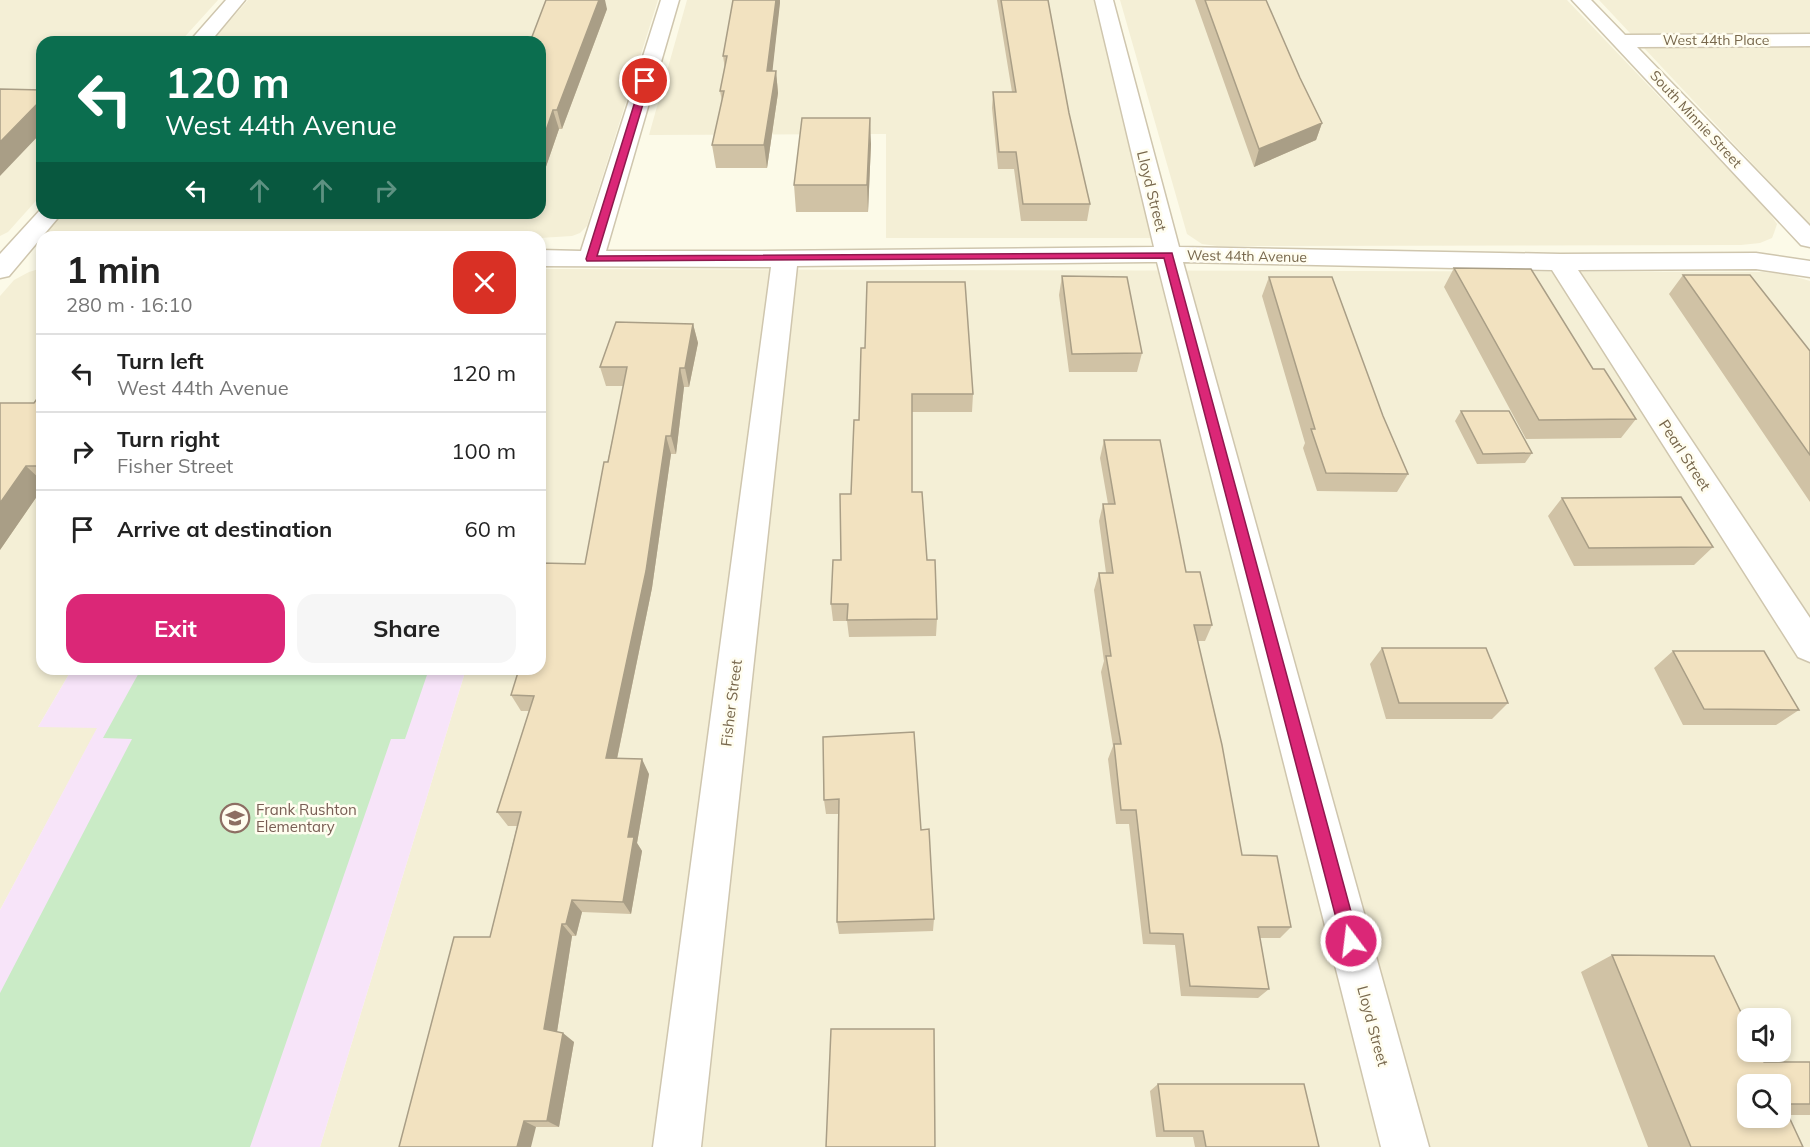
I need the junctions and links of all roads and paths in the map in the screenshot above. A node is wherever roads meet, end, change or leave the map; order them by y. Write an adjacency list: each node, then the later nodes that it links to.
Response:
1 (236, 0): 5 (street)
2 (670, 0): 15 (street)
3 (1104, 0): 11 (street, Lloyd Street)
4 (1581, 0): 7 (street, South Minnie Street)
5 (204, 36)
6 (1810, 40): 7 (street, West 44th Place)
7 (1622, 41): 9 (street, South Minnie Street)
8 (44, 219): 12 (street)
9 (1810, 240)
10 (36, 253): 12 (street)
11 (1168, 255): 14 (street, West 44th Avenue); 16 (street, West 44th Avenue); 20 (street, Lloyd Street)
12 (5, 258)
13 (546, 258): 15 (street, West 44th Avenue)
14 (785, 258): 15 (street, West 44th Avenue); 19 (street, Fisher Street)
15 (591, 259)
16 (1560, 262): 17 (street, West 44th Avenue); 18 (street, Pearl Street)
17 (1810, 269)
18 (1810, 647)
19 (677, 1147)
20 (1405, 1147)

